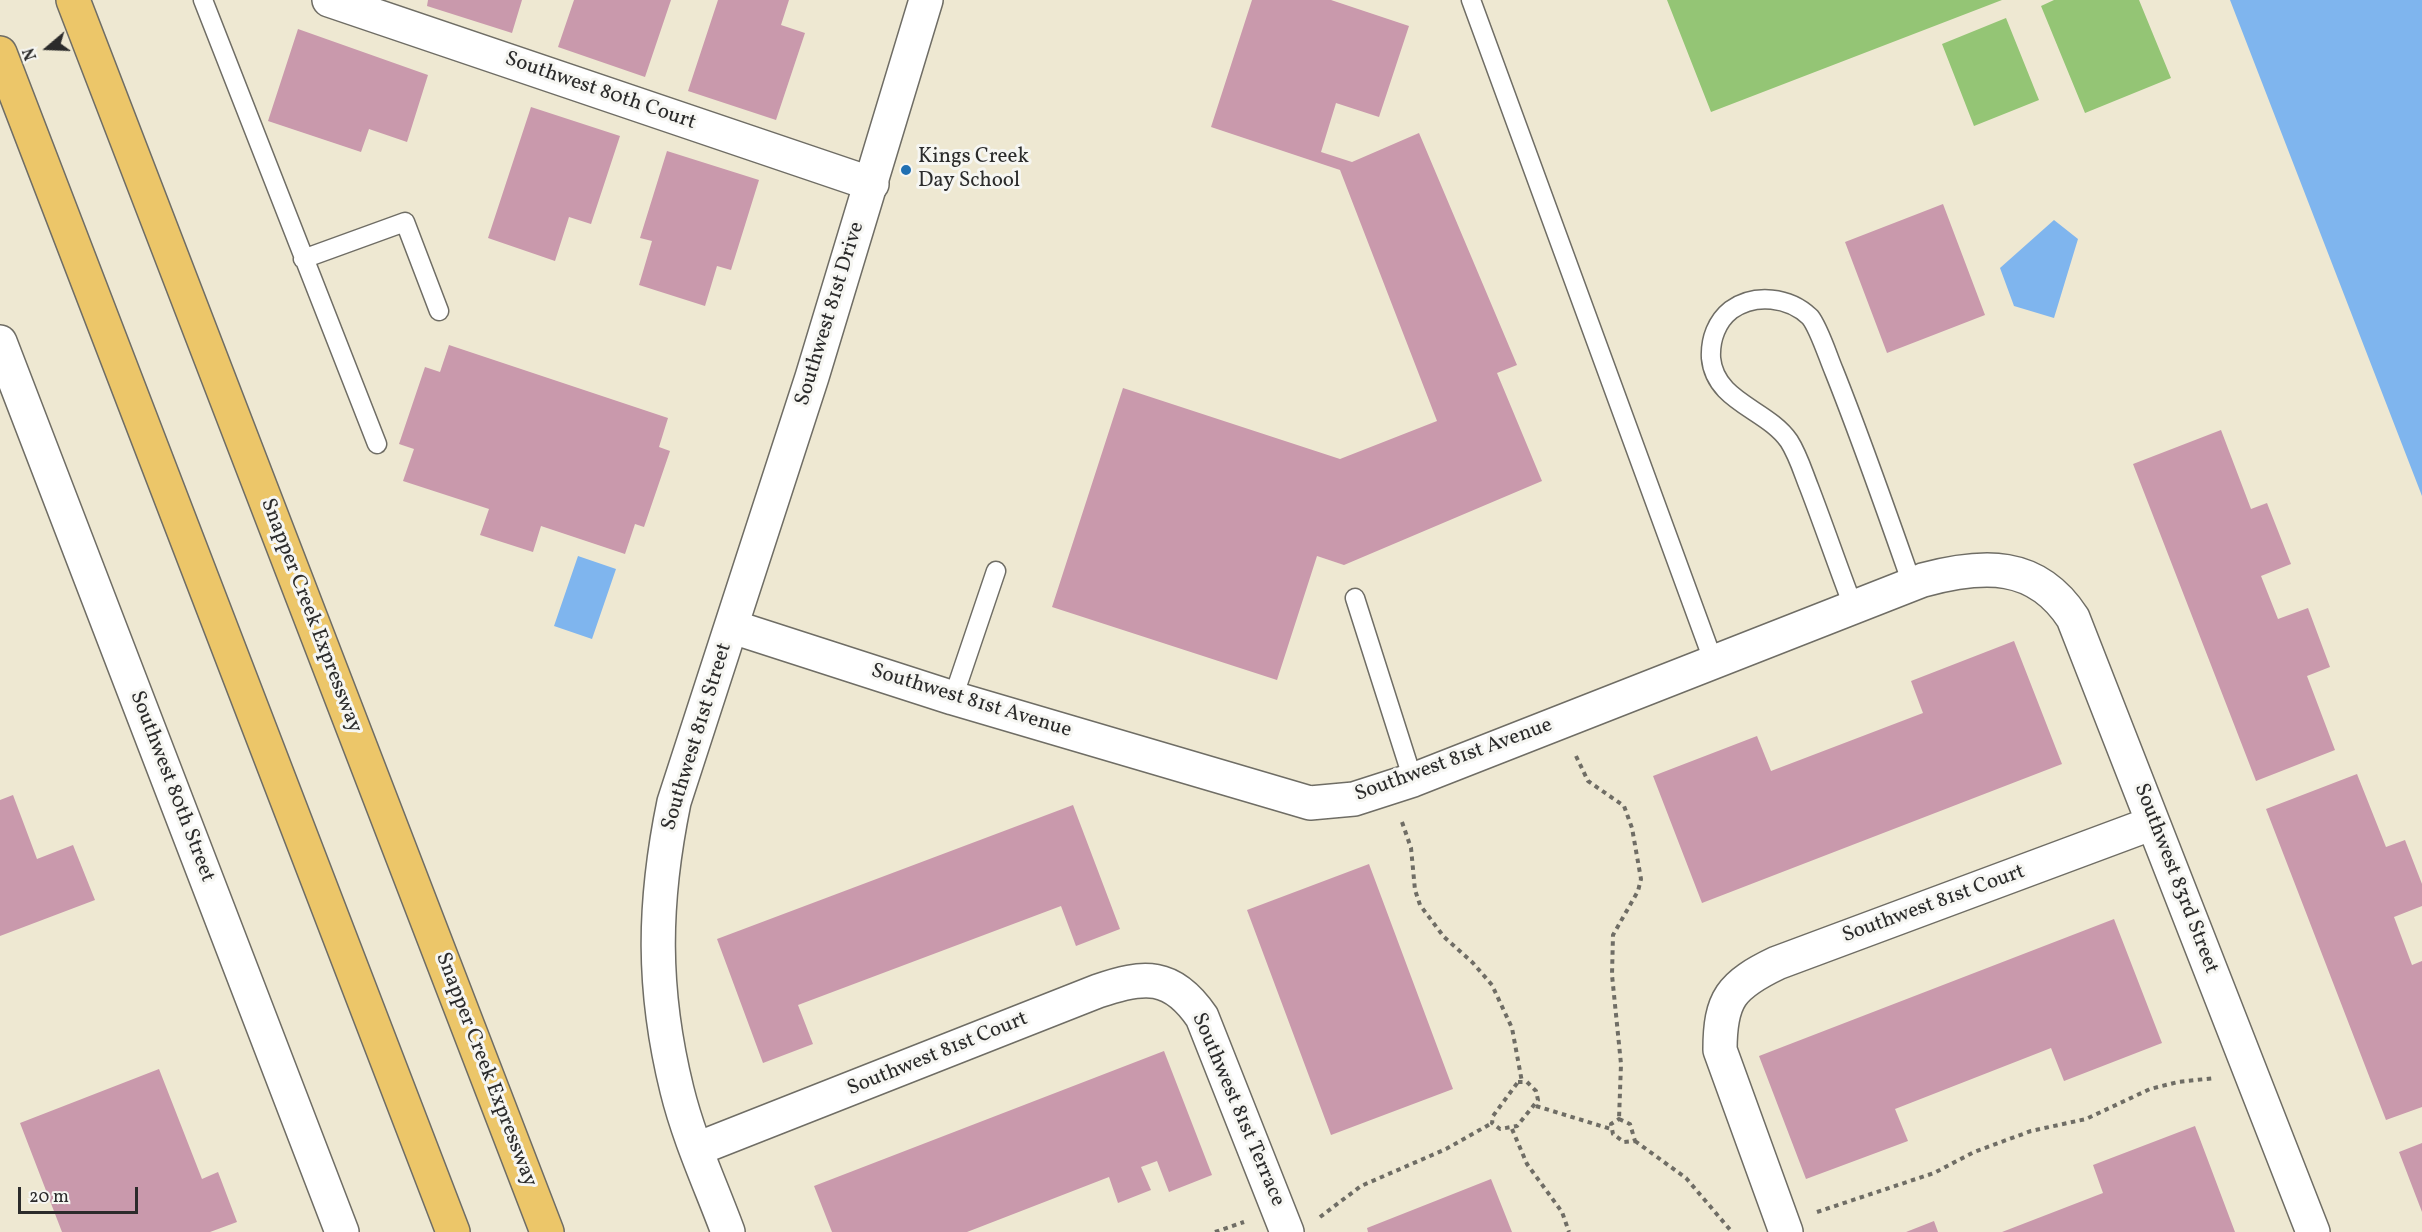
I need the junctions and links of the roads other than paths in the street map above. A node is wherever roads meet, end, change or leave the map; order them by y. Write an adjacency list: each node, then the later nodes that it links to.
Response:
1 (74, 0): 27 (highway, Snapper Creek Expressway)
2 (203, 0): 8 (lane)
3 (329, 0): 7 (street, Southwest 80th Court)
4 (926, 0): 7 (street, Southwest 81st Drive)
5 (1471, 0): 18 (lane)
6 (0, 52): 26 (highway)
7 (872, 184): 17 (street, Southwest 81st Drive)
8 (303, 259): 9 (lane); 11 (lane)
9 (439, 311)
10 (0, 342): 25 (street, Southwest 80th Street)
11 (377, 444)
12 (1993, 570): 14 (street, Southwest 81st Avenue); 21 (street, Southwest 83rd Street)
13 (996, 571): 19 (lane)
14 (1912, 584): 16 (street, Southwest 81st Avenue); 16 (lane)
15 (1355, 598): 20 (lane)
16 (1853, 606): 18 (street, Southwest 81st Avenue)
17 (733, 627): 19 (street, Southwest 81st Avenue); 23 (street, Southwest 81st Street)
18 (1714, 663): 20 (street, Southwest 81st Avenue)
19 (953, 698): 20 (street, Southwest 81st Avenue)
20 (1413, 780)
21 (2153, 823): 29 (street, Southwest 81st Court); 30 (street, Southwest 83rd Street)
22 (1180, 991): 23 (street, Southwest 81st Court); 24 (street, Southwest 81st Terrace)
23 (697, 1149): 28 (street, Southwest 81st Street)
24 (1299, 1226)
25 (342, 1232)
26 (453, 1232)
27 (547, 1232)
28 (728, 1232)
29 (1786, 1232)
30 (2313, 1232)

